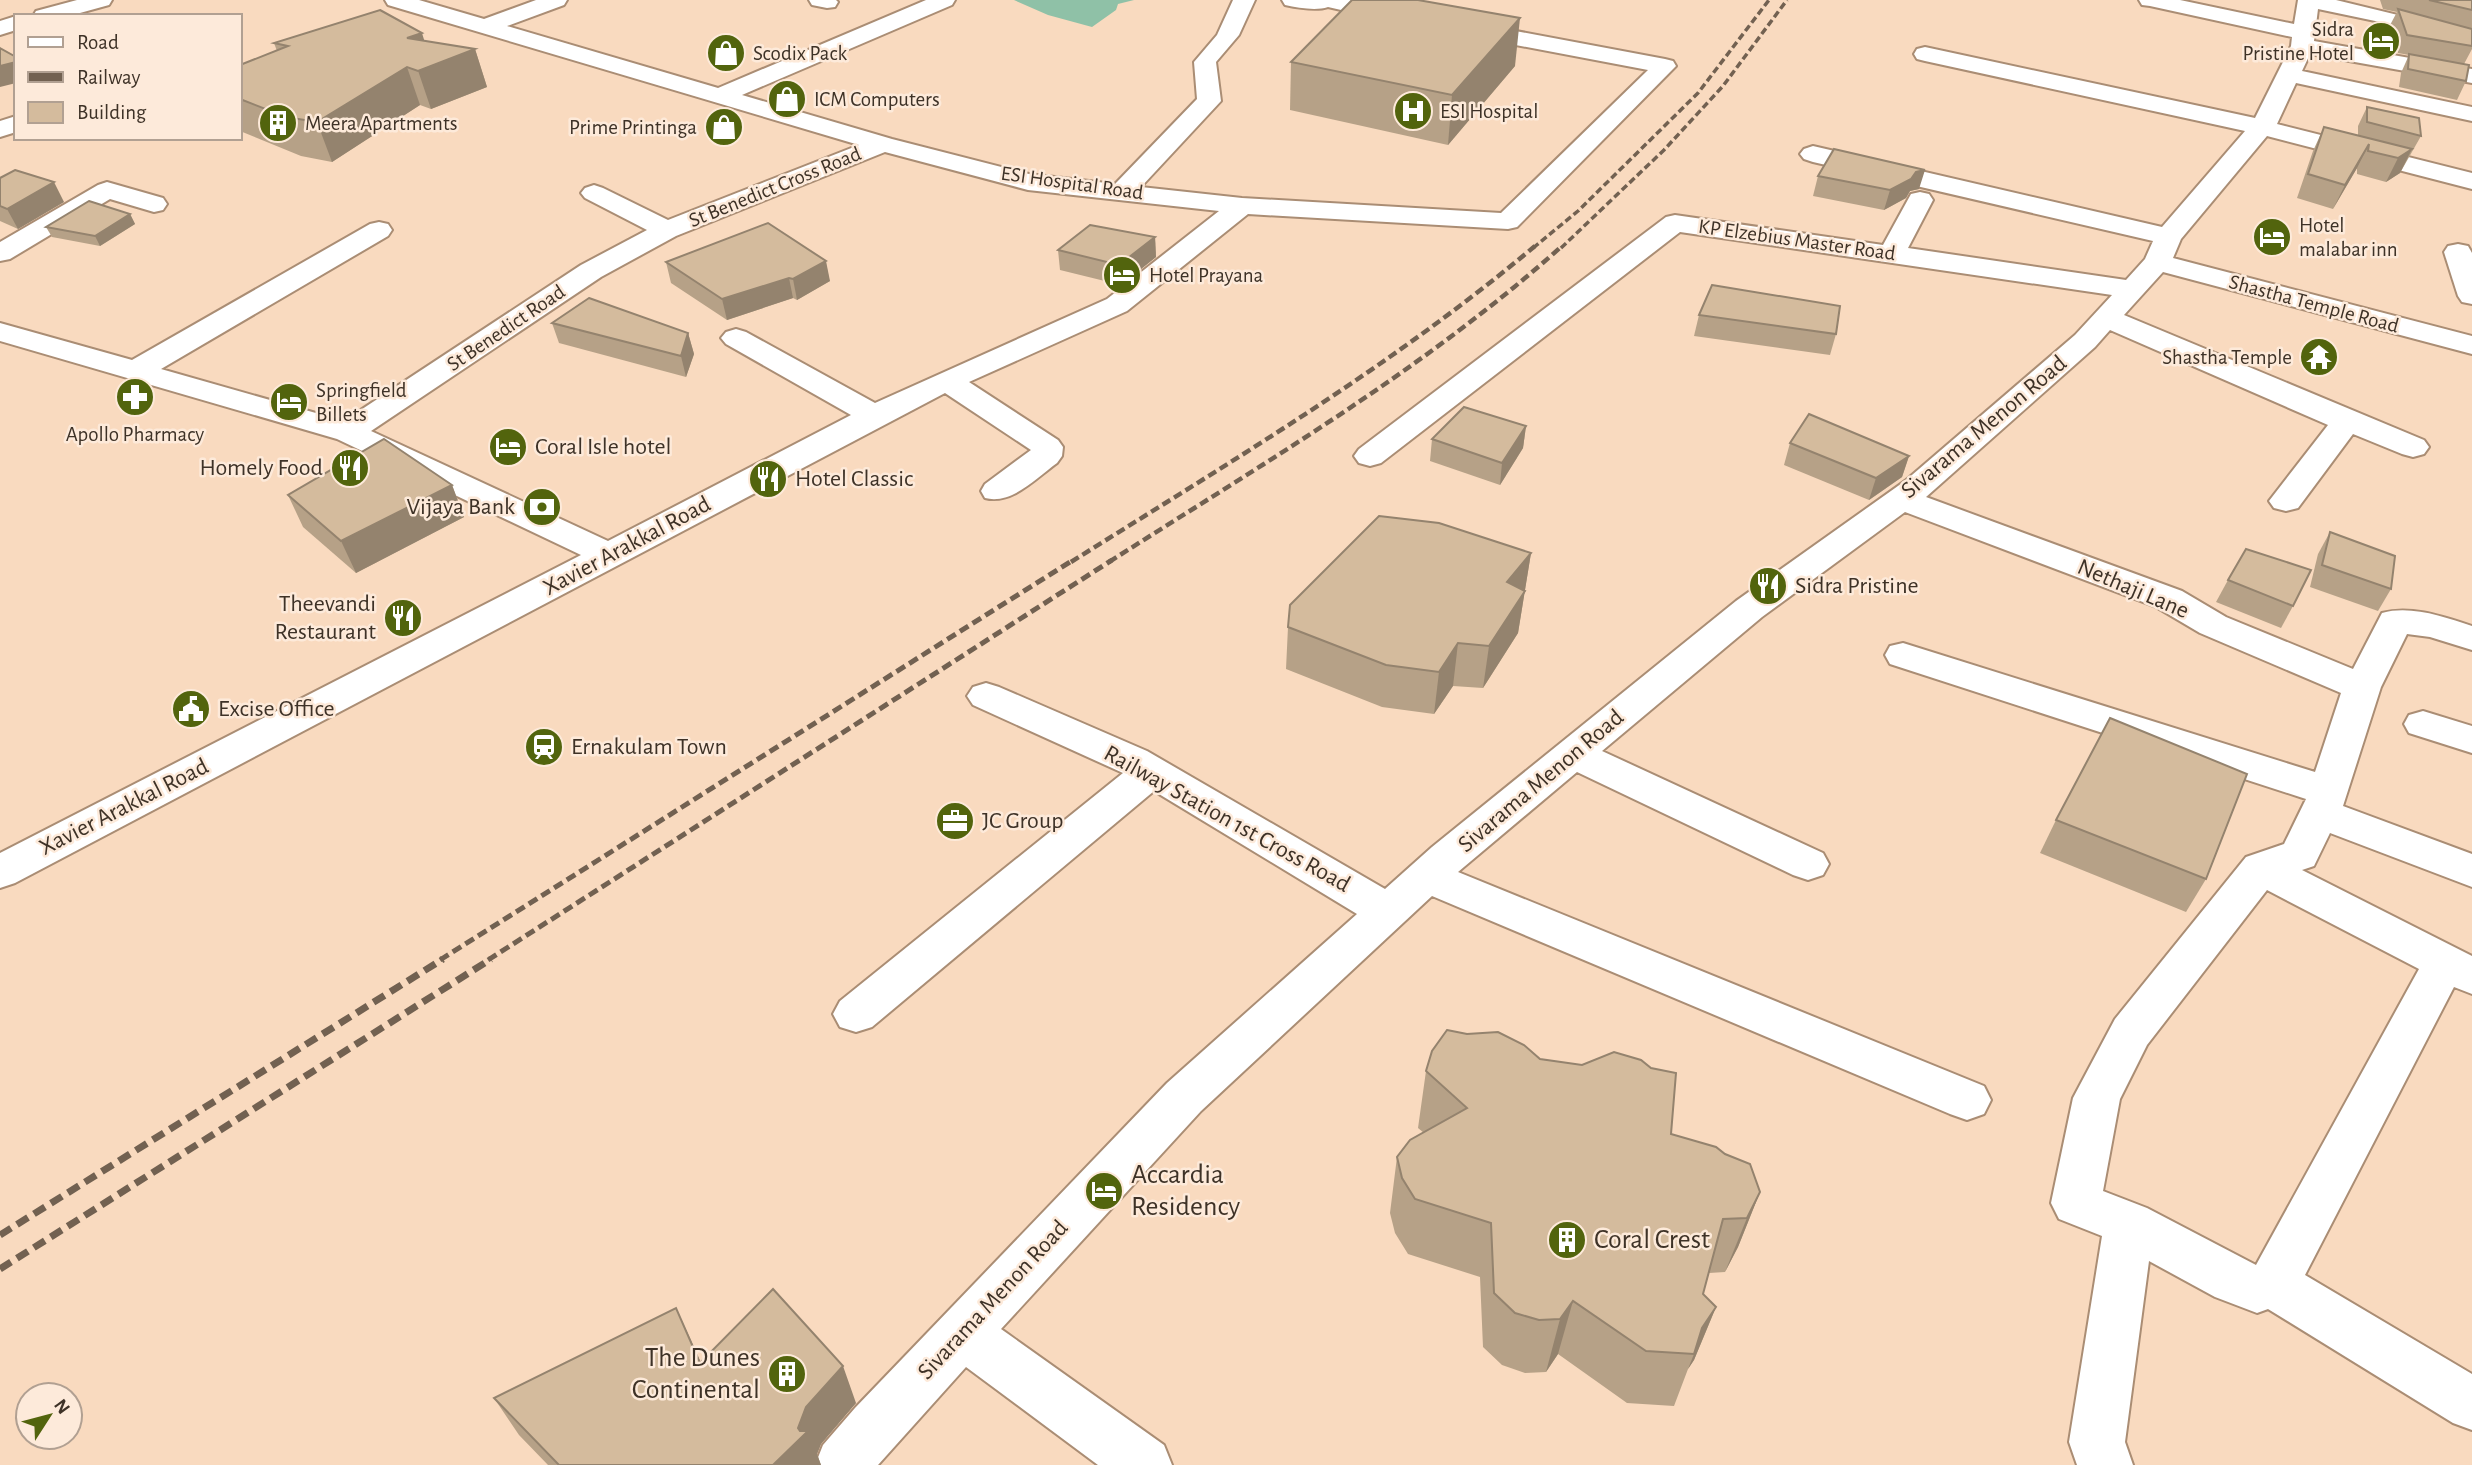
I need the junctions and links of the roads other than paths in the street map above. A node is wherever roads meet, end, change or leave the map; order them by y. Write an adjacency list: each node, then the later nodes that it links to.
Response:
1 (101, 0): 10 (street)
2 (556, 0): 13 (street)
3 (944, 0): 19 (street)
4 (1242, 0): 25 (street)
5 (1293, 0): 8 (street)
6 (2150, 0): 14 (street)
7 (2309, 0): 14 (street, Sivarama Menon Road); 15 (street)
8 (1325, 1): 11 (street)
9 (395, 6): 13 (street, ESI Hospital Road)
10 (51, 14)
11 (1415, 19)
12 (1441, 24): 29 (street, ESI Hospital Road)
13 (483, 27): 19 (street, ESI Hospital Road)
14 (2303, 40): 17 (street, Sivarama Menon Road); 18 (street)
15 (2472, 40)
16 (1925, 54): 21 (street)
17 (2290, 75): 20 (street); 21 (street, Sivarama Menon Road)
18 (2472, 76)
19 (719, 96): 22 (street, ESI Hospital Road)
20 (2472, 114)
21 (2261, 127): 24 (street); 35 (street, Sivarama Menon Road)
22 (883, 144): 25 (street, ESI Hospital Road); 31 (street, St Benedict Cross Road)
23 (1813, 154): 35 (street)
24 (2472, 181)
25 (1124, 191): 29 (street, ESI Hospital Road)
26 (594, 193): 31 (street)
27 (1920, 200): 34 (street)
28 (154, 204): 33 (street)
29 (1242, 206): 41 (street, Xavier Arakkal Road)
30 (379, 230): 40 (street)
31 (667, 230): 44 (street, St Benedict Road)
32 (2458, 252): 36 (street)
33 (0, 253)
34 (1892, 254): 35 (street, KP Elzebius Master Road); 46 (street, KP Elzebius Master Road)
35 (2141, 276): 39 (street, Shastha Temple Road); 43 (street); 48 (street, Sivarama Menon Road)
36 (2472, 296)
37 (2, 334): 40 (street)
38 (736, 338): 42 (street)
39 (2472, 345)
40 (135, 371): 44 (street)
41 (947, 381): 42 (street, Xavier Arakkal Road); 47 (street)
42 (875, 416): 50 (street, Xavier Arakkal Road)
43 (2347, 421): 45 (street); 49 (street)
44 (348, 432): 50 (street)
45 (2413, 447)
46 (1370, 456)
47 (997, 491)
48 (1901, 499): 53 (street, Nethaji Lane); 57 (street, Sivarama Menon Road)
49 (2287, 501)
50 (610, 555): 63 (street, Xavier Arakkal Road)
51 (2472, 638): 53 (street)
52 (1903, 655): 59 (street)
53 (2362, 687): 59 (street)
54 (986, 696): 58 (street, Railway Station 1st Cross Road)
55 (2423, 724): 56 (street)
56 (2472, 740)
57 (1573, 754): 60 (street); 64 (street, Sivarama Menon Road)
58 (1151, 772): 65 (street, Railway Station 1st Cross Road); 67 (street)
59 (2323, 802): 61 (street); 62 (street)
60 (1808, 864)
61 (2261, 868): 66 (street); 69 (street)
62 (2472, 871)
63 (0, 872)
64 (1427, 877): 65 (street, Sivarama Menon Road); 68 (street)
65 (1390, 912): 71 (street, Sivarama Menon Road)
66 (2459, 969): 70 (street)
67 (856, 1014)
68 (1967, 1100)
69 (2129, 1224): 70 (street); 75 (street)
70 (2273, 1284): 72 (street)
71 (962, 1332): 73 (street, Sivarama Menon Road); 74 (street)
72 (2472, 1404)
73 (843, 1465)
74 (1144, 1465)
75 (2105, 1465)

